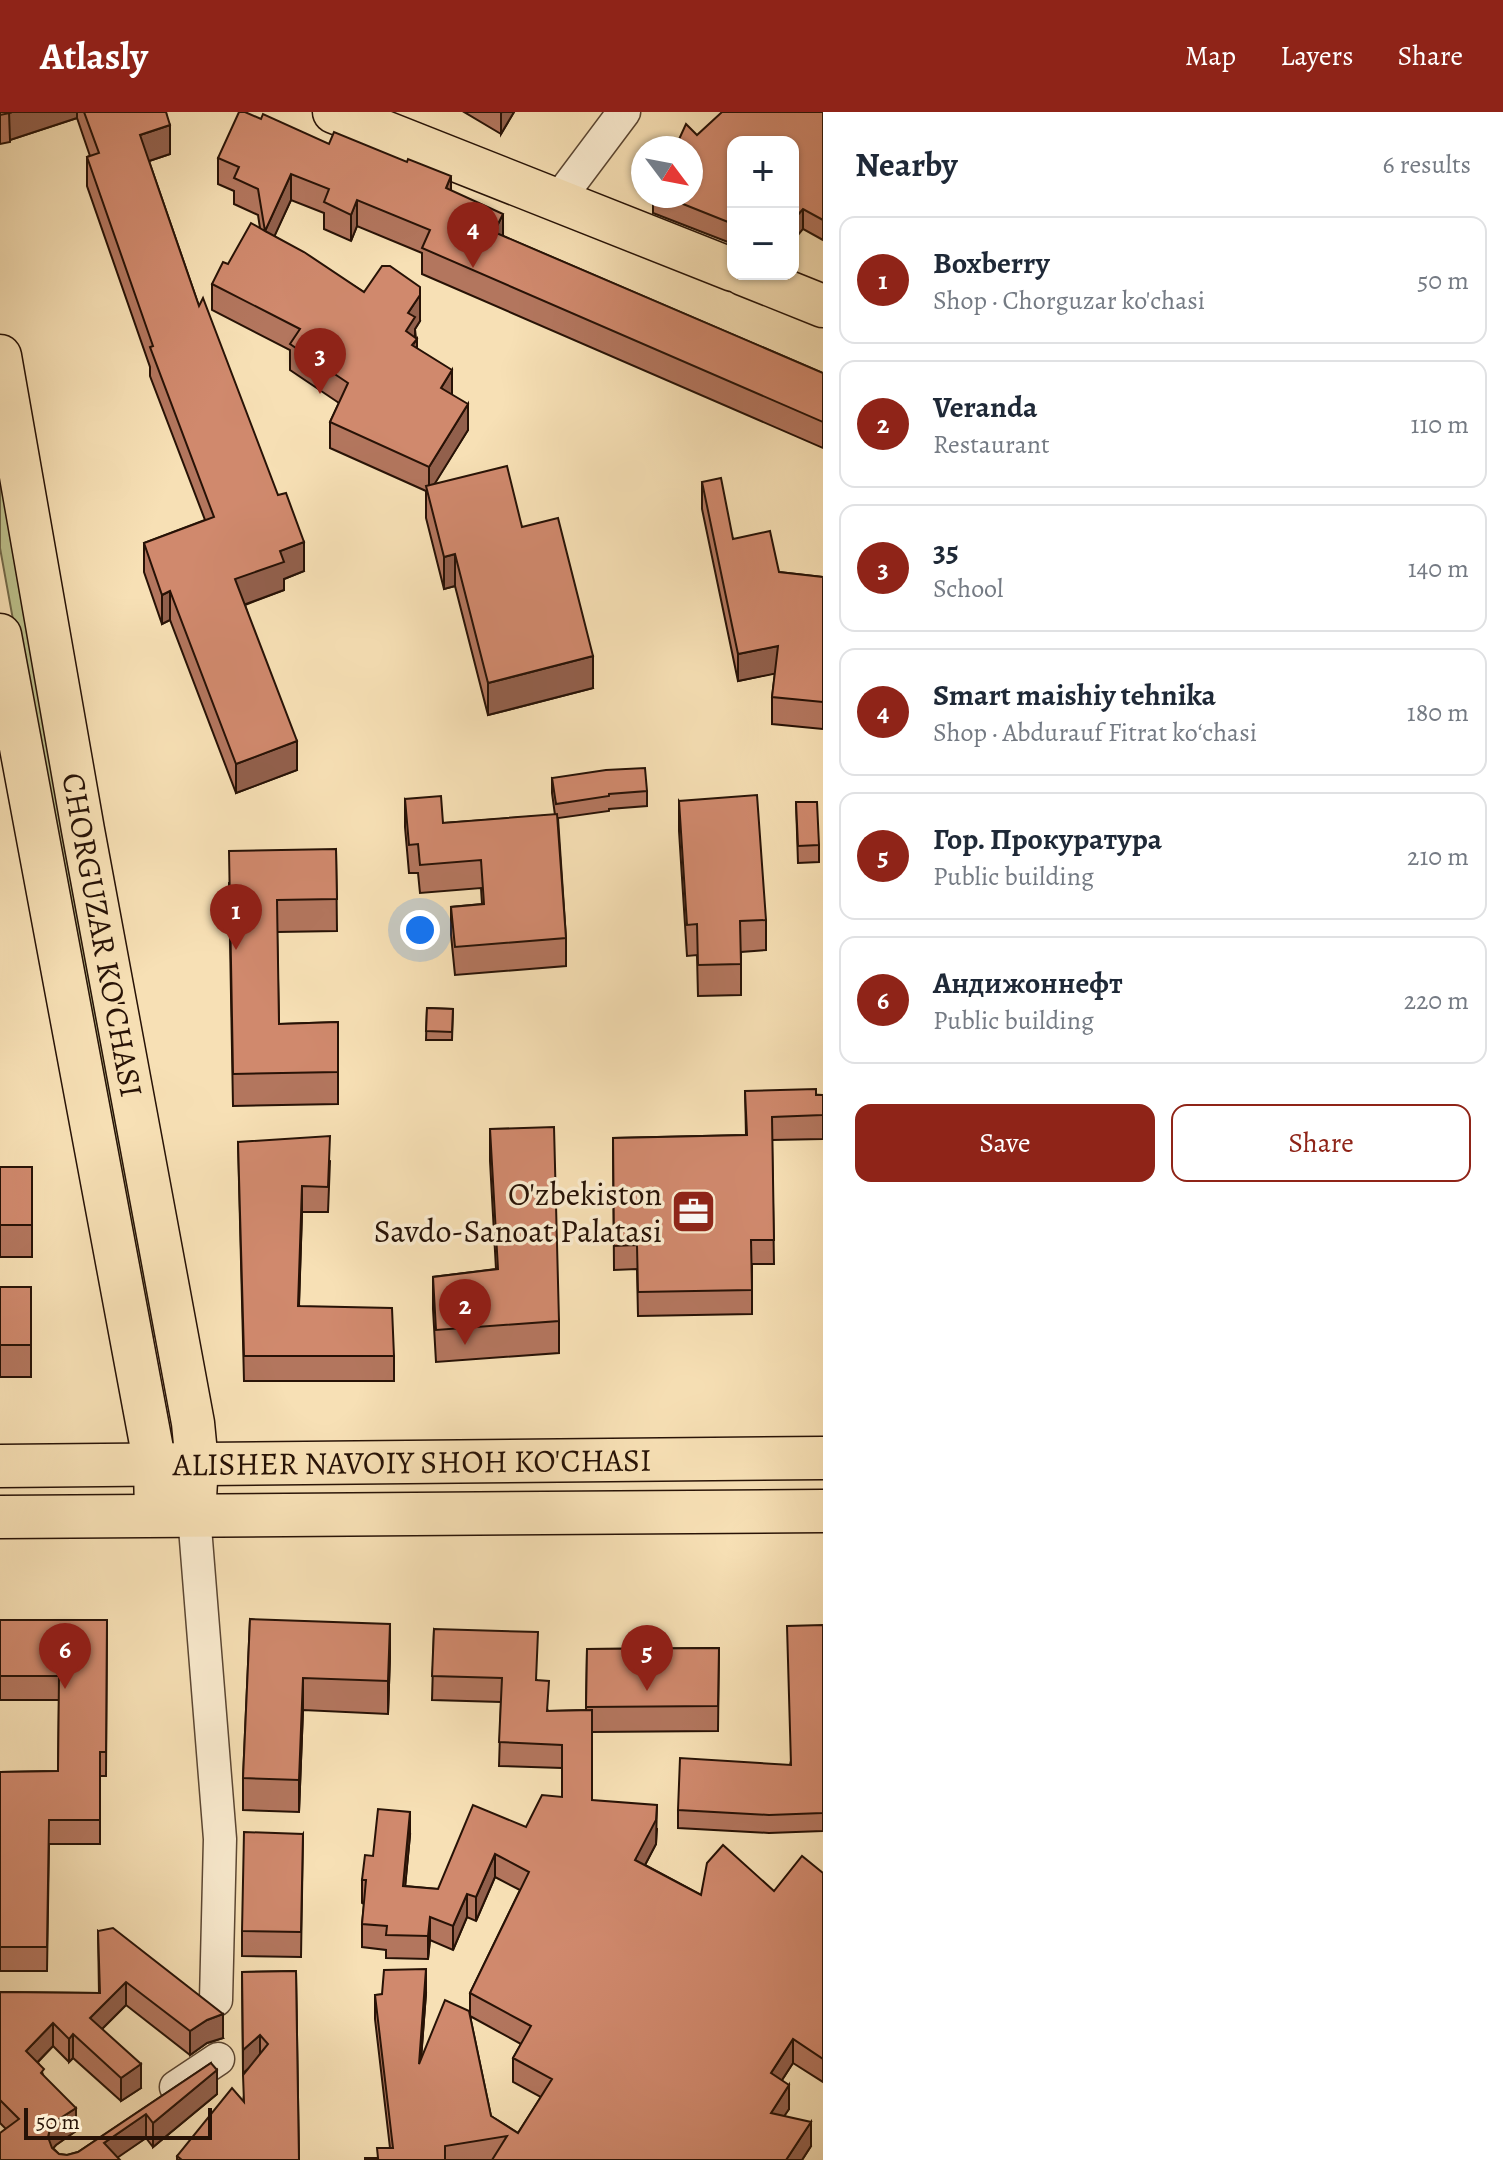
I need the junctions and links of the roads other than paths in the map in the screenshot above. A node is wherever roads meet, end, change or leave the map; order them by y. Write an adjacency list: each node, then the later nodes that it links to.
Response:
1 (334, 112): 3 (main road)
2 (624, 112): 3 (street)
3 (558, 200): 4 (main road)
4 (727, 268)
5 (758, 280): 6 (main road)
6 (823, 306)
7 (0, 356): 10 (main road, CHORGUZAR KO'CHASI)
8 (0, 635): 11 (main road, CHORGUZAR KO'CHASI)
9 (823, 1458): 10 (main road, ALISHER NAVOIY SHOH KO'CHASI)
10 (197, 1464): 11 (main road, ALISHER NAVOIY SHOH KO'CHASI); 14 (main road, CHORGUZAR KO'CHASI)
11 (155, 1465): 12 (main road, ALISHER NAVOIY SHOH KO'CHASI); 14 (main road, CHORGUZAR KO'CHASI)
12 (0, 1466)
13 (823, 1511): 14 (main road, ALISHER NAVOIY SHOH KO'CHASI)
14 (175, 1515): 15 (main road, ALISHER NAVOIY SHOH KO'CHASI); 16 (street)
15 (0, 1517)
16 (216, 2000)
17 (218, 2059): 18 (street)
18 (155, 2101)

